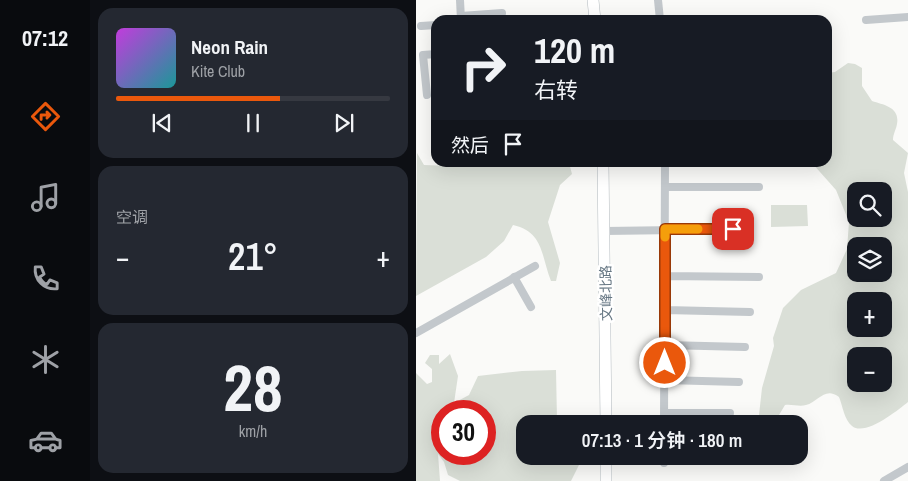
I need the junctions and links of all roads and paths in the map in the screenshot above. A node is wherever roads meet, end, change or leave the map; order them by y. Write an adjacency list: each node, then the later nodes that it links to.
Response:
1 (460, 0): 5 (street)
2 (593, 0): 7 (street)
3 (658, 0): 8 (street)
4 (502, 13): 6 (street)
5 (461, 15)
6 (486, 15)
7 (594, 15)
8 (660, 15)
9 (908, 17): 10 (street)
10 (866, 20)
11 (431, 25): 12 (street)
12 (421, 26)
13 (431, 54): 14 (street)
14 (427, 95)
15 (603, 167): 21 (street, 文峰北路)
16 (665, 167): 18 (street)
17 (759, 186): 18 (street)
18 (665, 187): 19 (street)
19 (665, 229): 20 (street); 21 (street); 23 (street)
20 (750, 229)
21 (605, 231): 36 (street, 文峰北路)
22 (535, 266): 24 (street)
23 (665, 276): 25 (street); 27 (street)
24 (514, 277): 26 (street); 29 (street)
25 (759, 277)
26 (531, 307)
27 (665, 310): 28 (street); 30 (street)
28 (750, 312)
29 (416, 333)
30 (665, 345): 31 (street); 32 (street)
31 (746, 348)
32 (665, 380): 33 (street); 34 (street)
33 (739, 382)
34 (664, 413): 35 (street)
35 (730, 413)
36 (606, 415)
37 (606, 465): 39 (street)
38 (908, 466): 40 (street)
39 (606, 481)
40 (884, 481)

